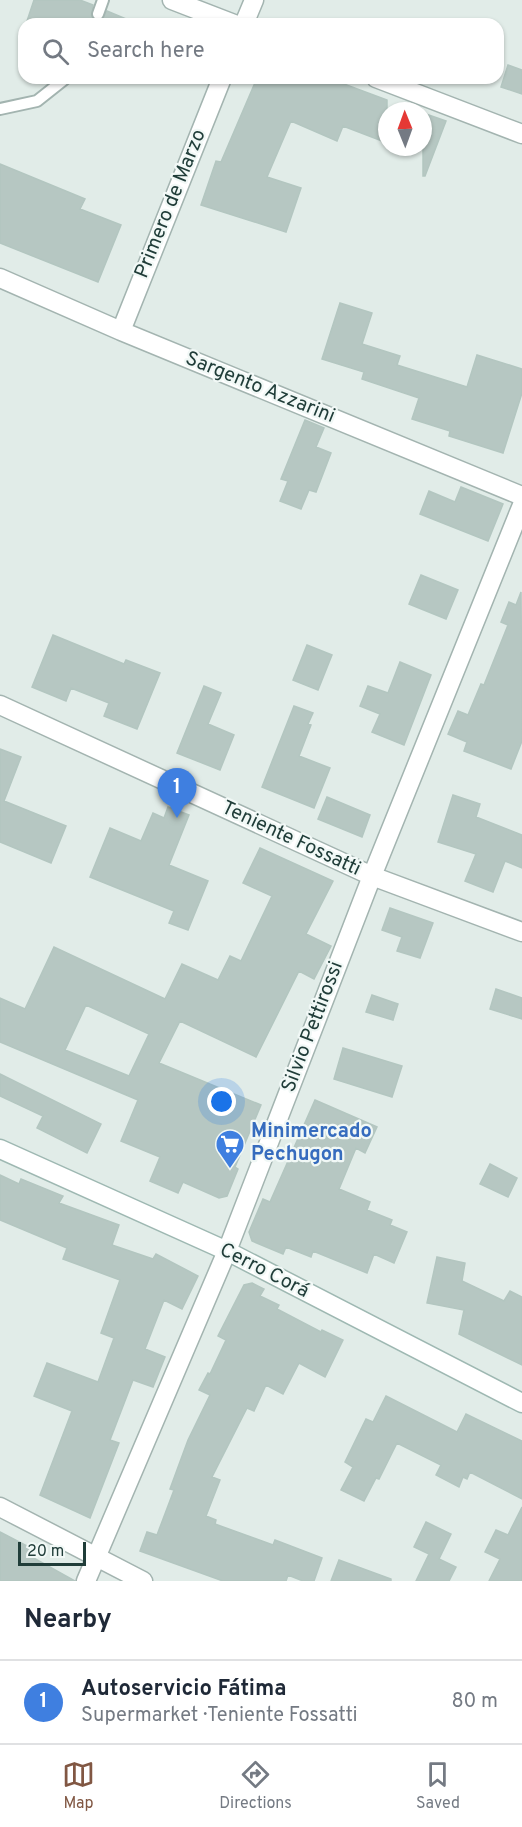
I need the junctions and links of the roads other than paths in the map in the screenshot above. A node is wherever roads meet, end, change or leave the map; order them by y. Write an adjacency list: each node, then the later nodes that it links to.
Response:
1 (103, 0): 4 (lane)
2 (172, 0): 5 (street)
3 (254, 0): 6 (street)
4 (98, 14)
5 (218, 18)
6 (246, 18)
7 (58, 84): 10 (lane)
8 (220, 84): 13 (street, Primero de Marzo)
9 (392, 84): 11 (street)
10 (0, 109)
11 (522, 134)
12 (0, 278): 13 (street, Sargento Azzarini)
13 (121, 331): 14 (street, Sargento Azzarini)
14 (522, 496)
15 (522, 505): 17 (street, Silvio Pettirossi)
16 (0, 705): 17 (street, Teniente Fossatti)
17 (372, 876): 18 (street, Teniente Fossatti); 20 (street, Silvio Pettirossi)
18 (522, 932)
19 (0, 1149): 20 (street, Cerro Corá)
20 (227, 1251): 21 (street, Cerro Corá); 23 (street, Silvio Pettirossi)
21 (522, 1403)
22 (0, 1507): 23 (street)
23 (97, 1556): 24 (street, Silvio Pettirossi); 25 (street)
24 (86, 1581)
25 (142, 1581)

